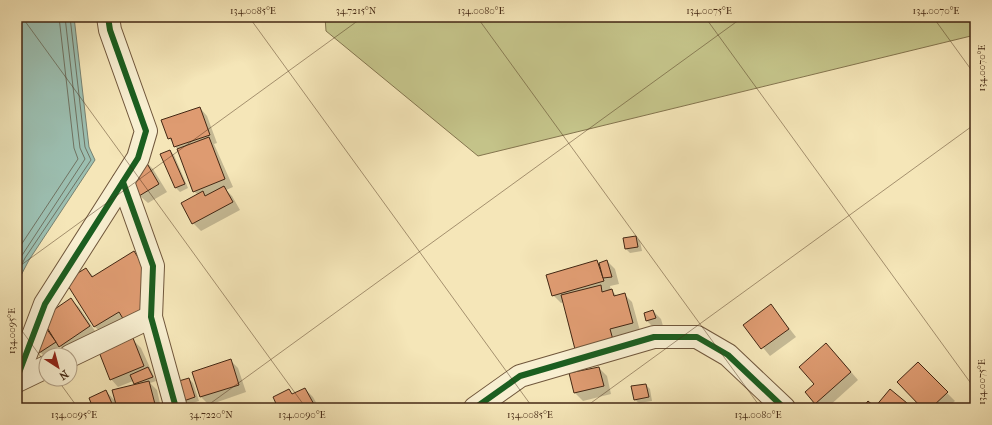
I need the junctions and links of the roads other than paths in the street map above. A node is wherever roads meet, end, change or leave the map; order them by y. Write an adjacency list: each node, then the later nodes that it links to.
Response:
1 (108, 17): 2 (street)
2 (123, 182): 3 (street); 6 (street)
3 (151, 317): 4 (street); 8 (street)
4 (78, 352)
5 (38, 371): 7 (street)
6 (17, 378)
7 (17, 381)
8 (176, 408)
9 (476, 408): 10 (street)
10 (784, 408)

